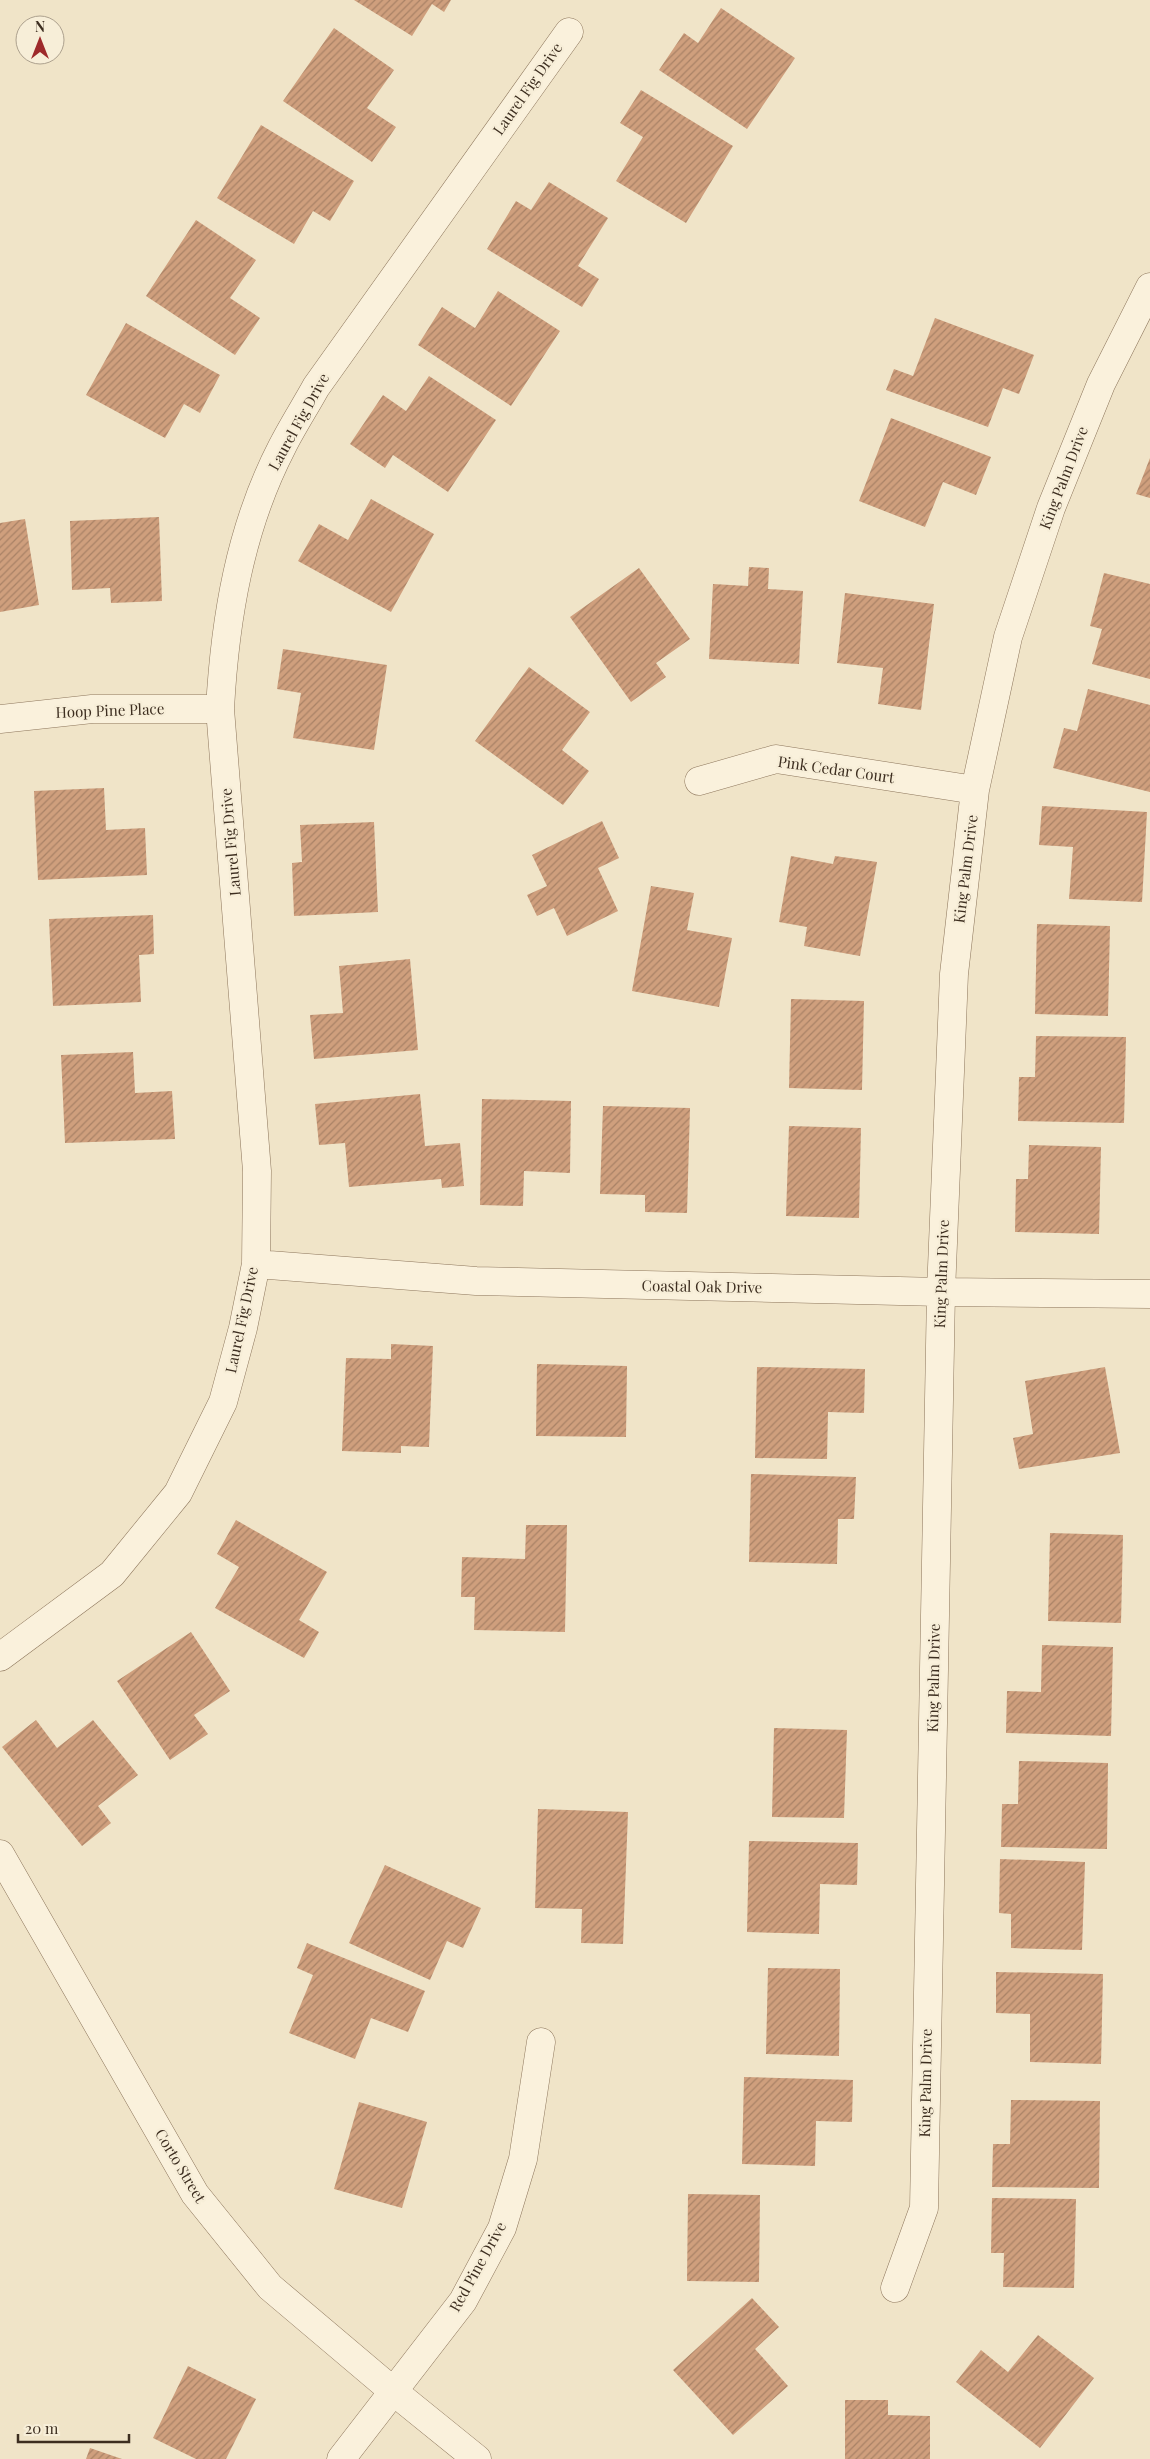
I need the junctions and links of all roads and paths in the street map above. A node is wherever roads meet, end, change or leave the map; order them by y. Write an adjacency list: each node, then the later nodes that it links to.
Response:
1 (569, 32): 3 (street, Laurel Fig Drive)
2 (1150, 287): 6 (street, King Palm Drive)
3 (220, 709): 4 (street, Hoop Pine Place); 7 (street, Laurel Fig Drive)
4 (0, 719)
5 (698, 781): 6 (street, Pink Cedar Court)
6 (975, 790): 8 (street, King Palm Drive)
7 (256, 1264): 8 (street, Coastal Oak Drive); 10 (street, Laurel Fig Drive)
8 (941, 1292): 9 (street, Coastal Oak Drive); 13 (street, King Palm Drive)
9 (1150, 1294)
10 (0, 1657)
11 (0, 1854): 14 (street, Corto Street)
12 (541, 2042): 14 (street, Red Pine Drive)
13 (895, 2288)
14 (393, 2391): 15 (street, Red Pine Drive); 16 (street, Corto Street)
15 (341, 2459)
16 (477, 2459)

